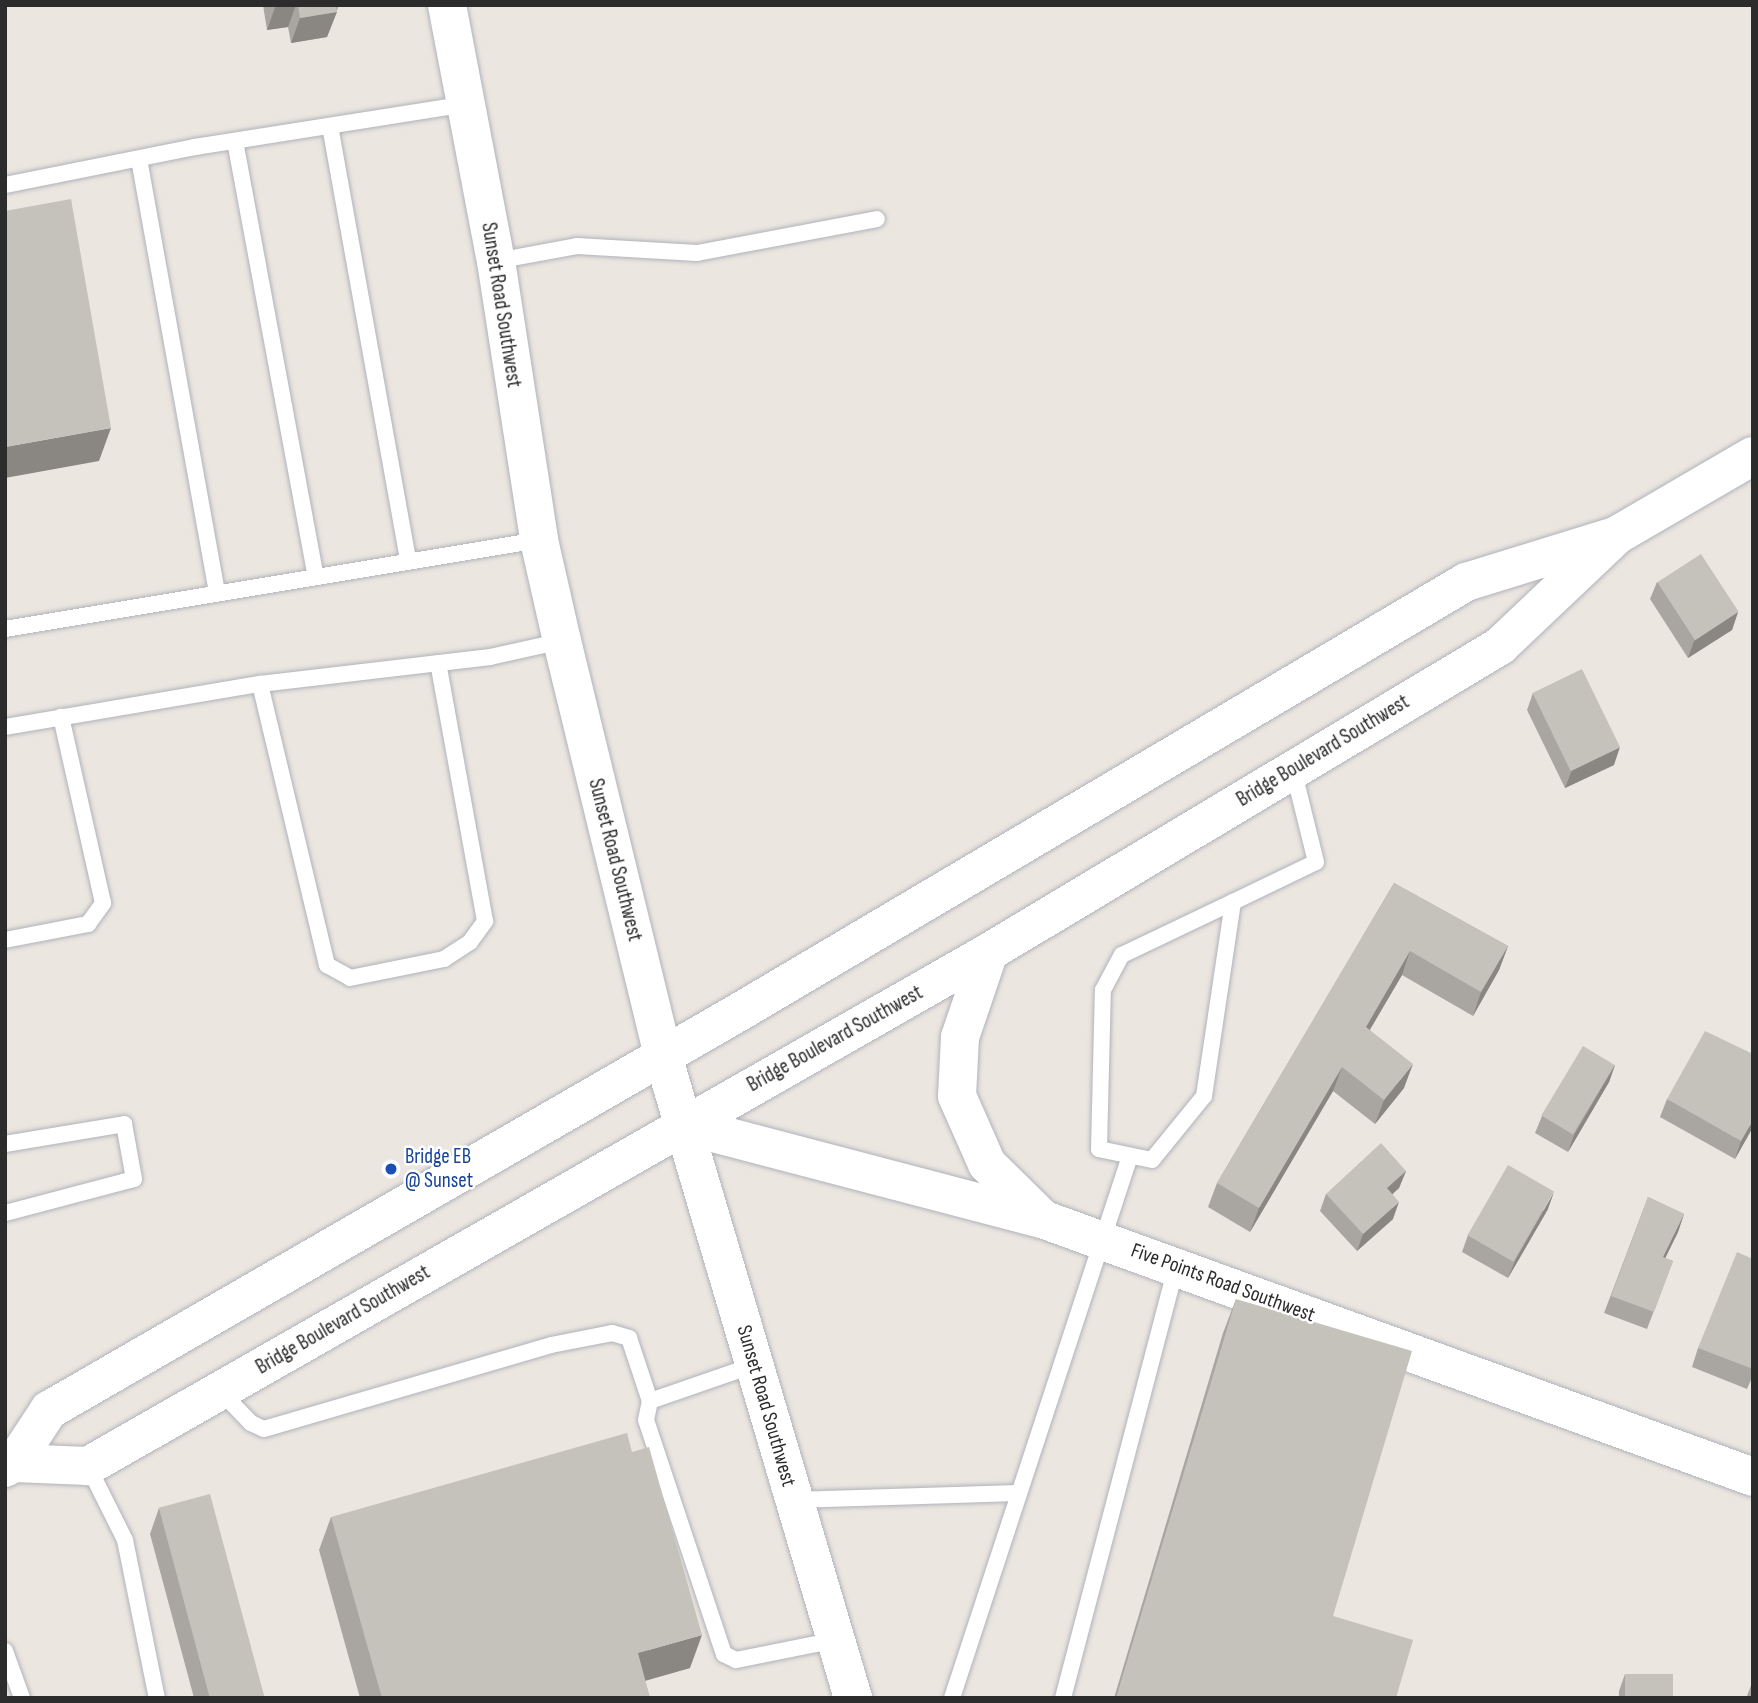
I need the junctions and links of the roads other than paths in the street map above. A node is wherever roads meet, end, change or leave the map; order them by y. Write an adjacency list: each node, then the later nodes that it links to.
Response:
1 (447, 5): 2 (main road, Sunset Road Southwest)
2 (464, 104): 3 (lane); 8 (main road, Sunset Road Southwest)
3 (330, 127): 4 (lane); 12 (lane)
4 (235, 141): 5 (lane); 13 (lane)
5 (139, 159): 6 (lane); 14 (lane)
6 (5, 185)
7 (877, 219): 8 (lane)
8 (496, 261): 11 (main road, Sunset Road Southwest)
9 (1753, 456): 10 (main road, Bridge Boulevard Southwest)
10 (1617, 535): 21 (main road, Bridge Boulevard Southwest); 25 (main road, Bridge Boulevard Southwest)
11 (539, 540): 12 (lane); 16 (main road, Sunset Road Southwest)
12 (408, 560): 13 (lane)
13 (316, 576): 14 (lane)
14 (217, 593): 15 (lane)
15 (5, 629)
16 (562, 641): 17 (lane); 25 (main road, Sunset Road Southwest)
17 (438, 663): 18 (lane); 18 (lane)
18 (260, 684): 19 (lane)
19 (61, 717): 20 (lane); 23 (lane)
20 (5, 727)
21 (1293, 769): 22 (lane); 24 (main road, Bridge Boulevard Southwest)
22 (1233, 902): 28 (lane); 28 (lane)
23 (5, 940)
24 (989, 952): 26 (main road, Bridge Boulevard Southwest); 30 (main road)
25 (663, 1056): 26 (main road, Sunset Road Southwest); 36 (main road, Bridge Boulevard Southwest)
26 (683, 1125): 30 (main road, Five Points Road Southwest); 33 (main road, Sunset Road Southwest); 34 (main road, Bridge Boulevard Southwest)
27 (5, 1144): 29 (lane)
28 (1129, 1156): 31 (lane)
29 (5, 1213)
30 (1042, 1219): 31 (main road, Five Points Road Southwest)
31 (1102, 1239): 32 (main road, Five Points Road Southwest); 39 (lane)
32 (1177, 1265): 38 (main road, Five Points Road Southwest); 47 (lane)
33 (754, 1365): 35 (lane); 40 (main road, Sunset Road Southwest)
34 (219, 1391): 35 (lane); 37 (main road, Bridge Boulevard Southwest)
35 (650, 1402): 41 (lane)
36 (10, 1466): 37 (main road, Bridge Boulevard Southwest)
37 (88, 1466): 44 (lane)
38 (1753, 1476)
39 (1018, 1493): 40 (lane); 46 (lane)
40 (794, 1500): 41 (main road, Sunset Road Southwest)
41 (836, 1640): 45 (main road, Sunset Road Southwest)
42 (5, 1651): 43 (lane)
43 (22, 1698)
44 (157, 1698)
45 (853, 1698)
46 (952, 1698)
47 (1063, 1698)

